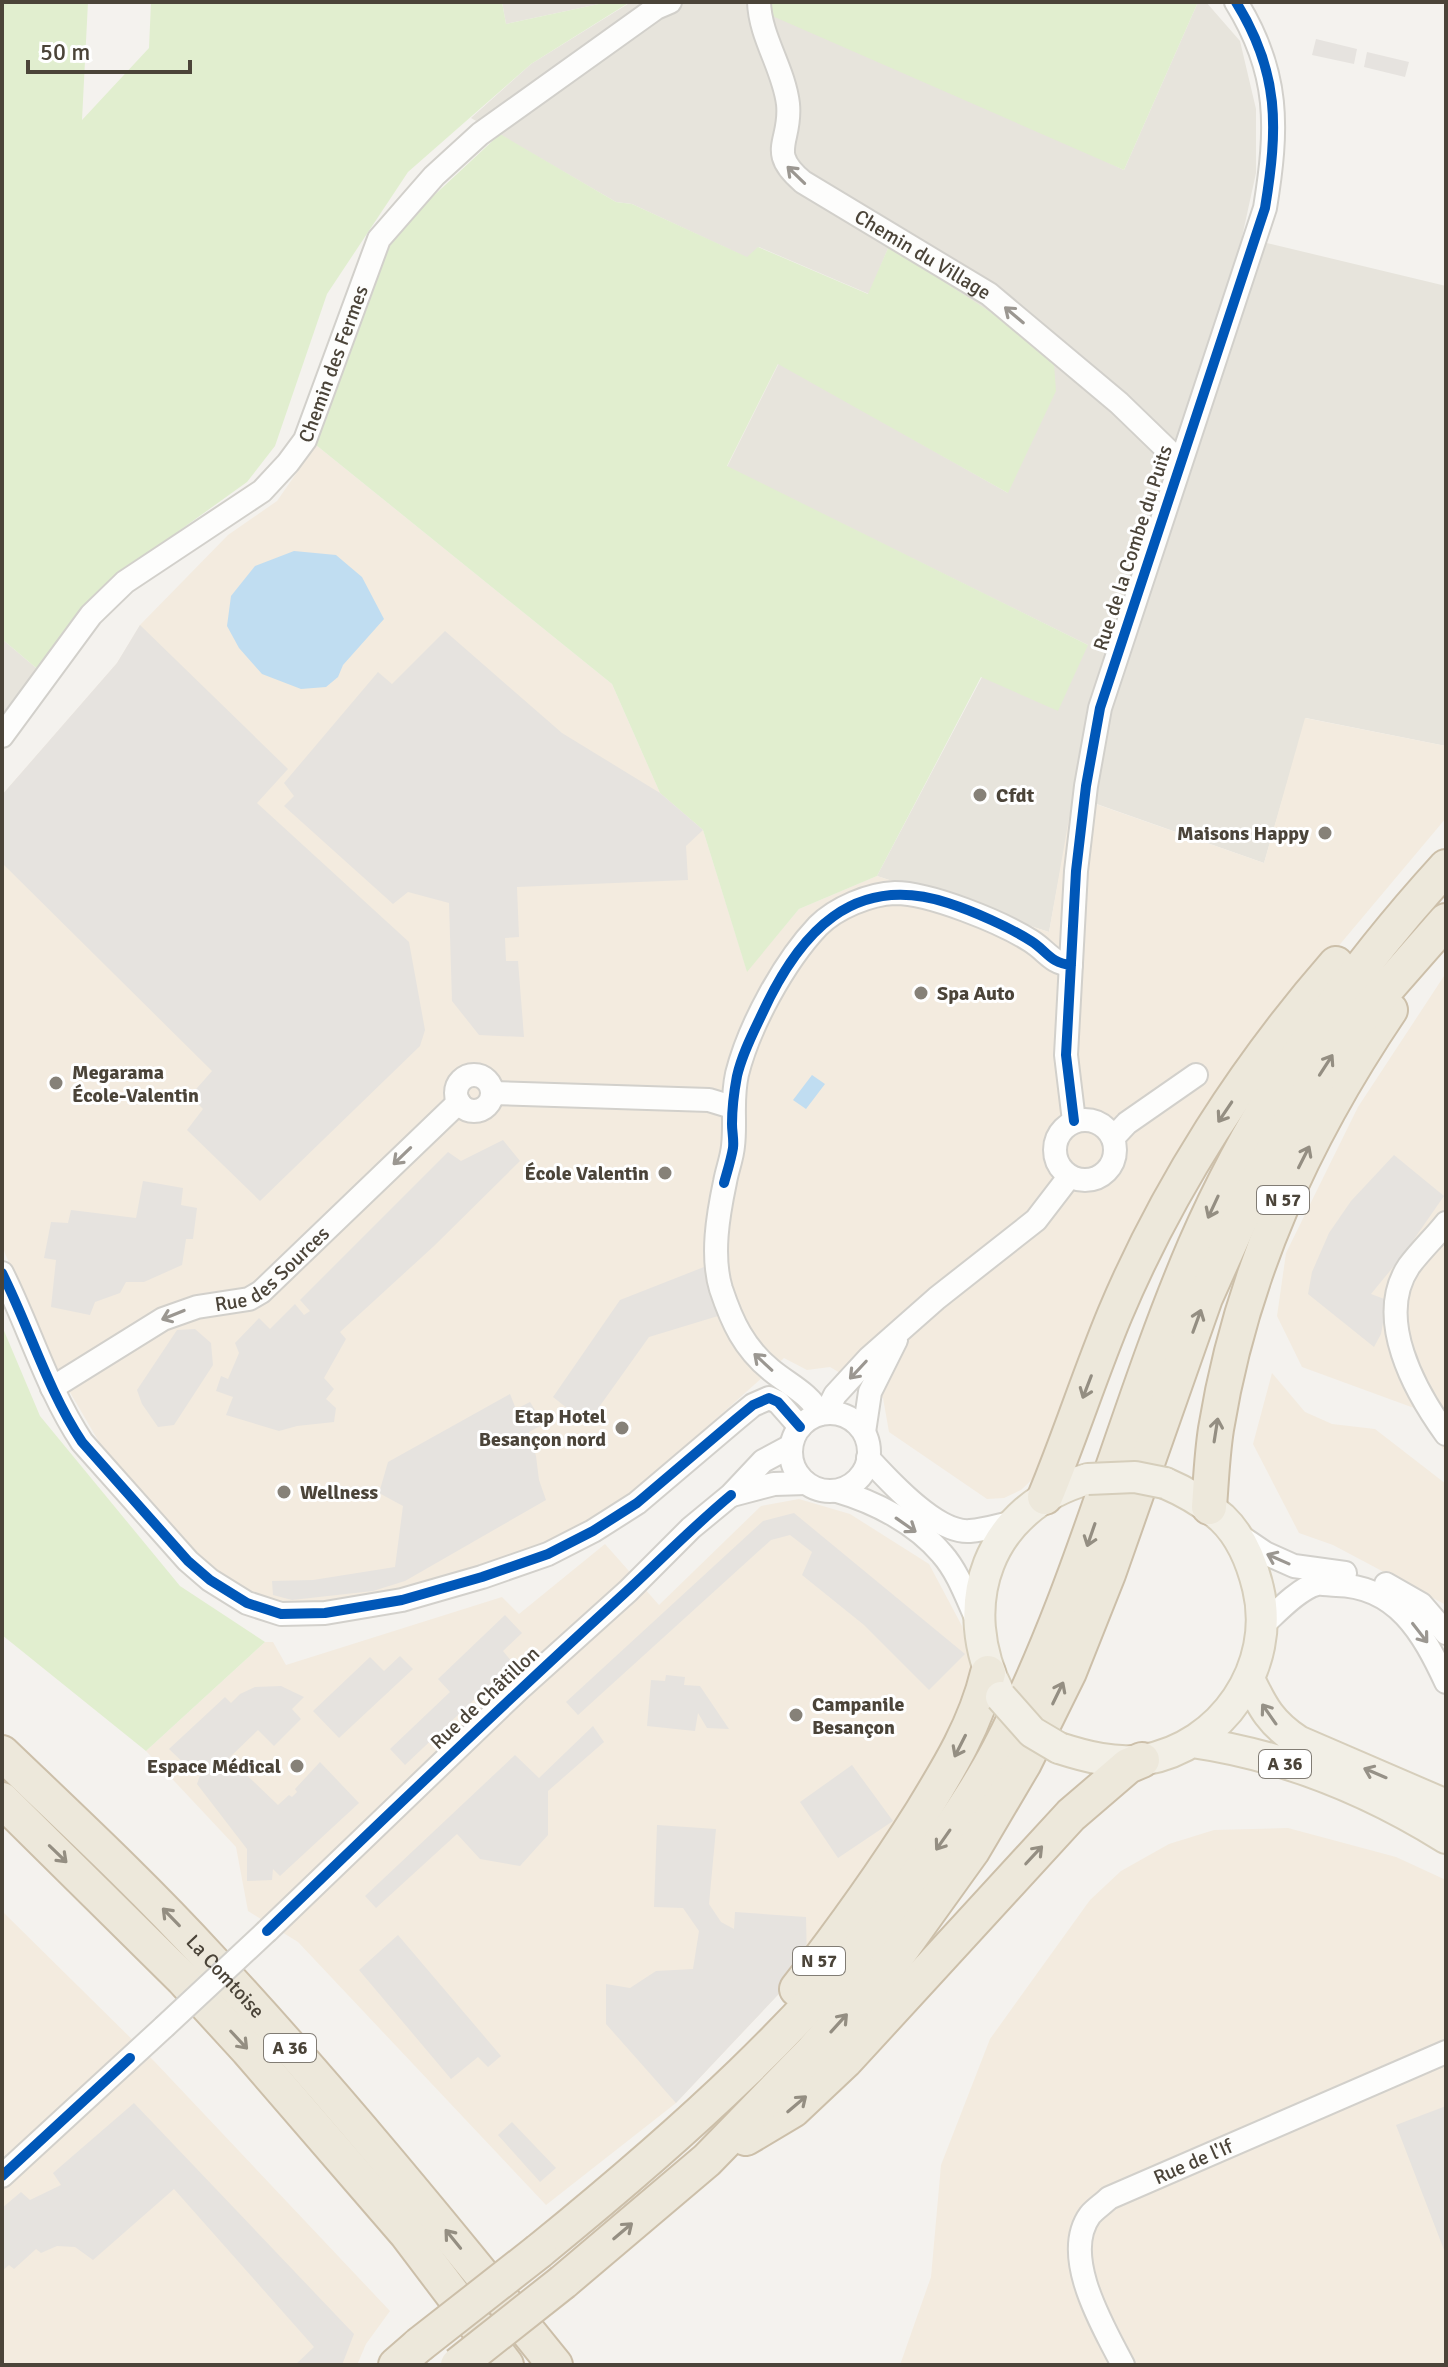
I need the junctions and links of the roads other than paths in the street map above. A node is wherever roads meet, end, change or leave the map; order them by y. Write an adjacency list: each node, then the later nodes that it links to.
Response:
1 (670, 2): 5 (street, Chemin des Fermes)
2 (1236, 2): 4 (street, Rue de la Combe du Puits)
3 (756, 4): 4 (street, Chemin du Village, one-way to 3)
4 (1180, 462): 10 (street, Rue de la Combe du Puits)
5 (2, 736)
6 (1446, 853): 28 (highway, one-way to 28)
7 (1446, 867): 47 (highway, N 57, one-way to 47)
8 (1446, 921): 45 (highway, N 57, one-way to 8)
9 (1446, 928): 29 (highway, N 57, one-way to 9)
10 (1071, 965): 12 (street); 13 (street, Rue de la Combe du Puits)
11 (1196, 1075): 14 (street)
12 (732, 1107): 19 (street, Rue des Sources, one-way to 19); 20 (street, one-way to 12)
13 (1074, 1121): 14 (street); 15 (street)
14 (1113, 1138): 15 (street)
15 (1069, 1177): 18 (street)
16 (1446, 1223): 22 (street)
17 (2, 1273): 19 (street)
18 (898, 1334): 20 (street, one-way to 20); 21 (street)
19 (52, 1388): 23 (street)
20 (823, 1413): 21 (street); 23 (street)
21 (864, 1432): 24 (street)
22 (1446, 1434)
23 (795, 1436): 25 (street); 27 (street, Rue de Châtillon)
24 (868, 1458): 26 (street); 30 (street, N 57)
25 (806, 1483): 26 (street); 27 (street, Rue de Châtillon)
26 (837, 1491): 32 (street, N 57, one-way to 32)
27 (731, 1495): 46 (street, Rue de Châtillon, bridge)
28 (1045, 1497): 29 (main road, N 57, bridge); 30 (main road, N 57)
29 (1209, 1507): 31 (main road, N 57)
30 (1014, 1522): 32 (main road, N 57)
31 (1234, 1532): 33 (main road, N 57); 34 (street, one-way to 31)
32 (978, 1622): 37 (main road, N 57)
33 (1262, 1626): 35 (main road, N 57); 36 (street, one-way to 36)
34 (1446, 1633)
35 (1249, 1679): 38 (main road, N 57); 42 (main road, A 36, one-way to 35)
36 (1446, 1682)
37 (994, 1685): 40 (main road, N 57, bridge); 47 (highway, N 57, one-way to 47)
38 (1192, 1742): 40 (main road, N 57); 43 (main road, A 36)
39 (2, 1753): 51 (highway, La Comtoise / A 36, one-way to 39)
40 (1142, 1760): 45 (highway, N 57, one-way to 40)
41 (2, 1800): 50 (highway, La Comtoise / A 36, one-way to 50)
42 (1446, 1805)
43 (1446, 1838)
44 (1446, 2052): 52 (street, Rue de l'If)
45 (707, 2160): 49 (highway, N 57, one-way to 45, bridge)
46 (2, 2176)
47 (591, 2209): 48 (highway, N 57, bridge)
48 (408, 2355)
49 (458, 2365)
50 (506, 2365)
51 (555, 2365)
52 (1123, 2365)

